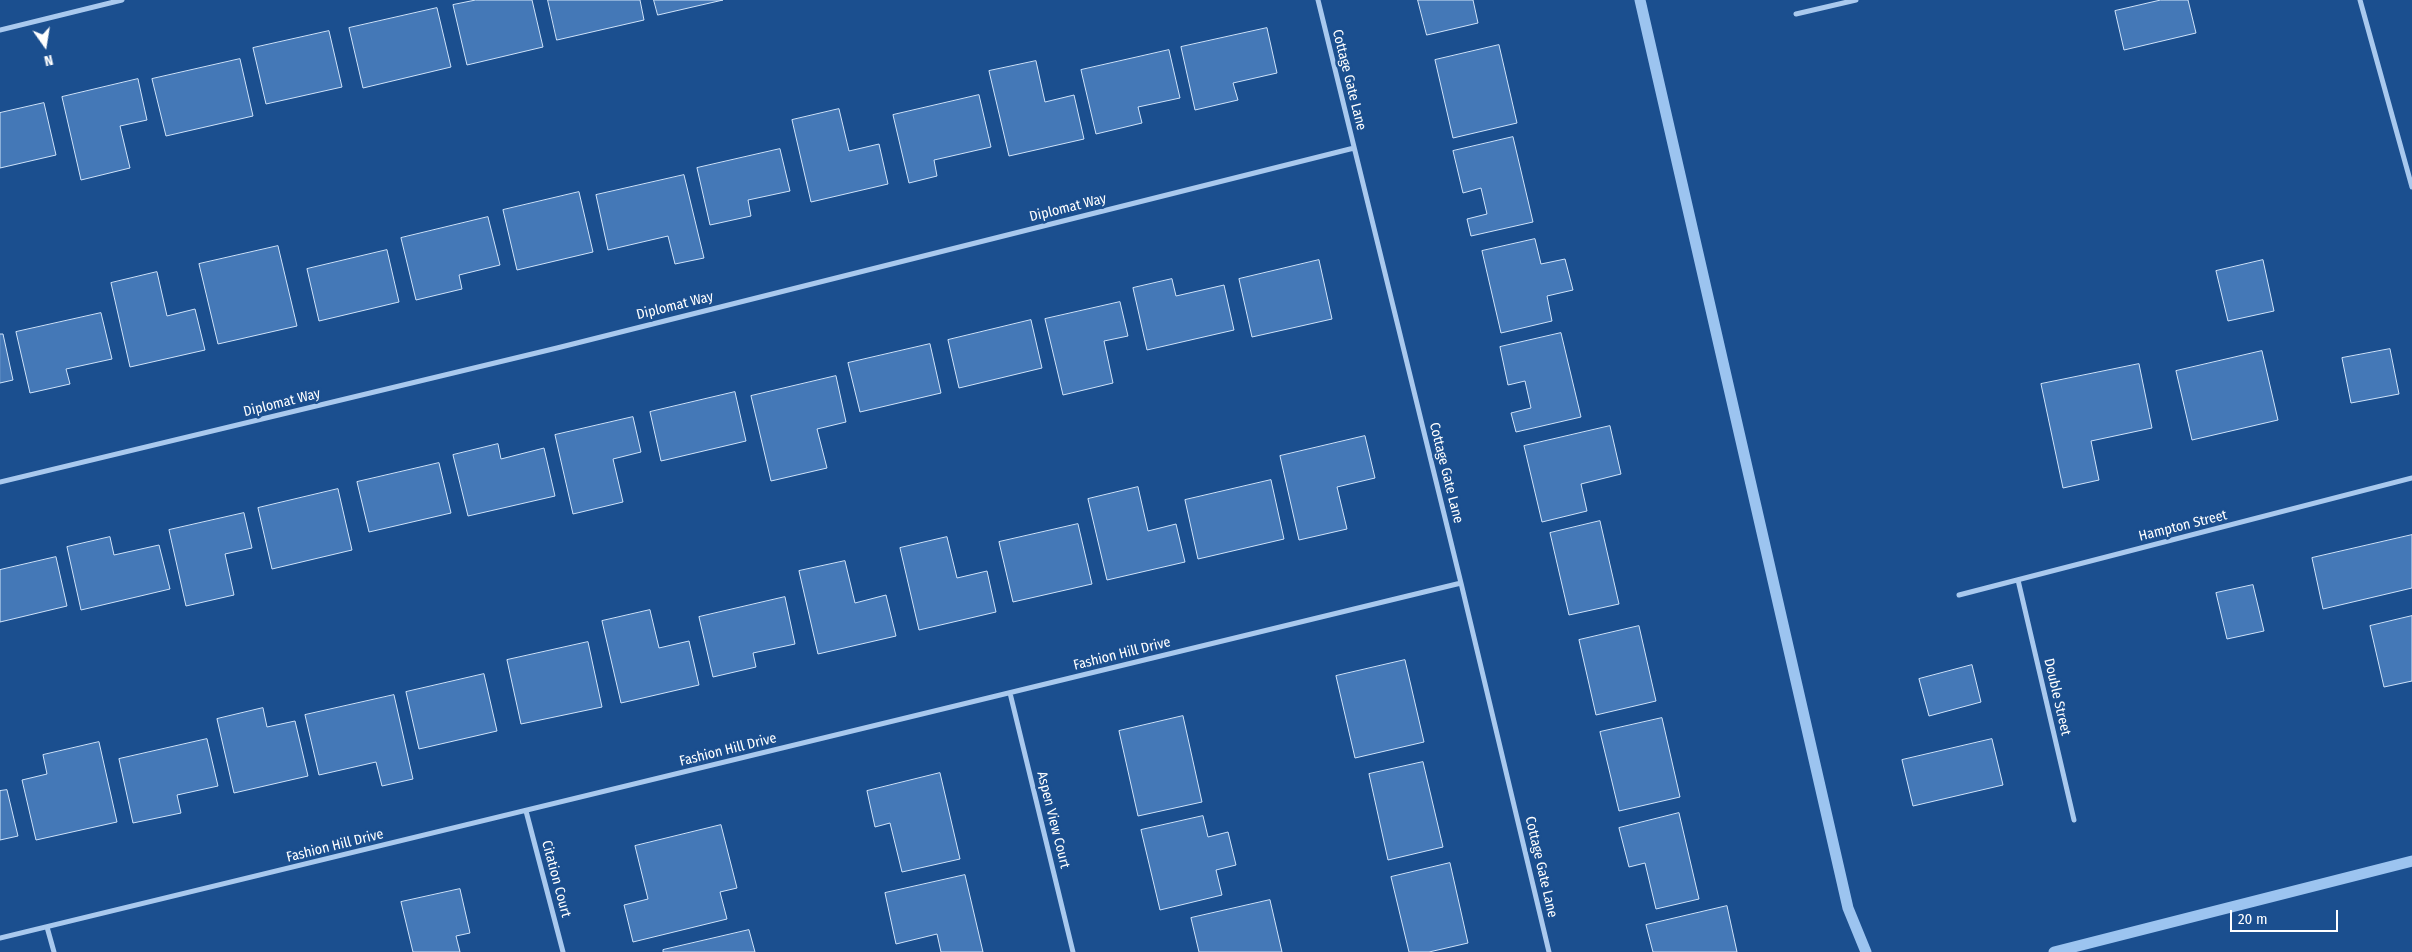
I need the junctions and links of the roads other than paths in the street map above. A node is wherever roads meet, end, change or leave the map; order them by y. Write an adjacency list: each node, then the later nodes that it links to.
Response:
1 (122, 0): 6 (street)
2 (1318, 0): 7 (street, Cottage Gate Lane)
3 (1856, 0): 5 (street)
4 (2360, 0): 8 (street)
5 (1796, 14)
6 (0, 30)
7 (1354, 148): 10 (street, Diplomat Way); 12 (street, Cottage Gate Lane)
8 (2412, 187)
9 (2412, 478): 11 (street, Hampton Street)
10 (0, 482)
11 (2018, 580): 13 (street, Hampton Street); 16 (street, Double Street)
12 (1461, 582): 14 (street, Fashion Hill Drive); 22 (street, Cottage Gate Lane)
13 (1959, 595)
14 (1010, 693): 15 (street, Fashion Hill Drive); 21 (street, Aspen View Court)
15 (526, 811): 17 (street, Fashion Hill Drive); 20 (street, Citation Court)
16 (2074, 820)
17 (47, 927): 18 (street, Fashion Hill Drive); 19 (street)
18 (0, 938)
19 (54, 952)
20 (563, 952)
21 (1073, 952)
22 (1549, 952)

